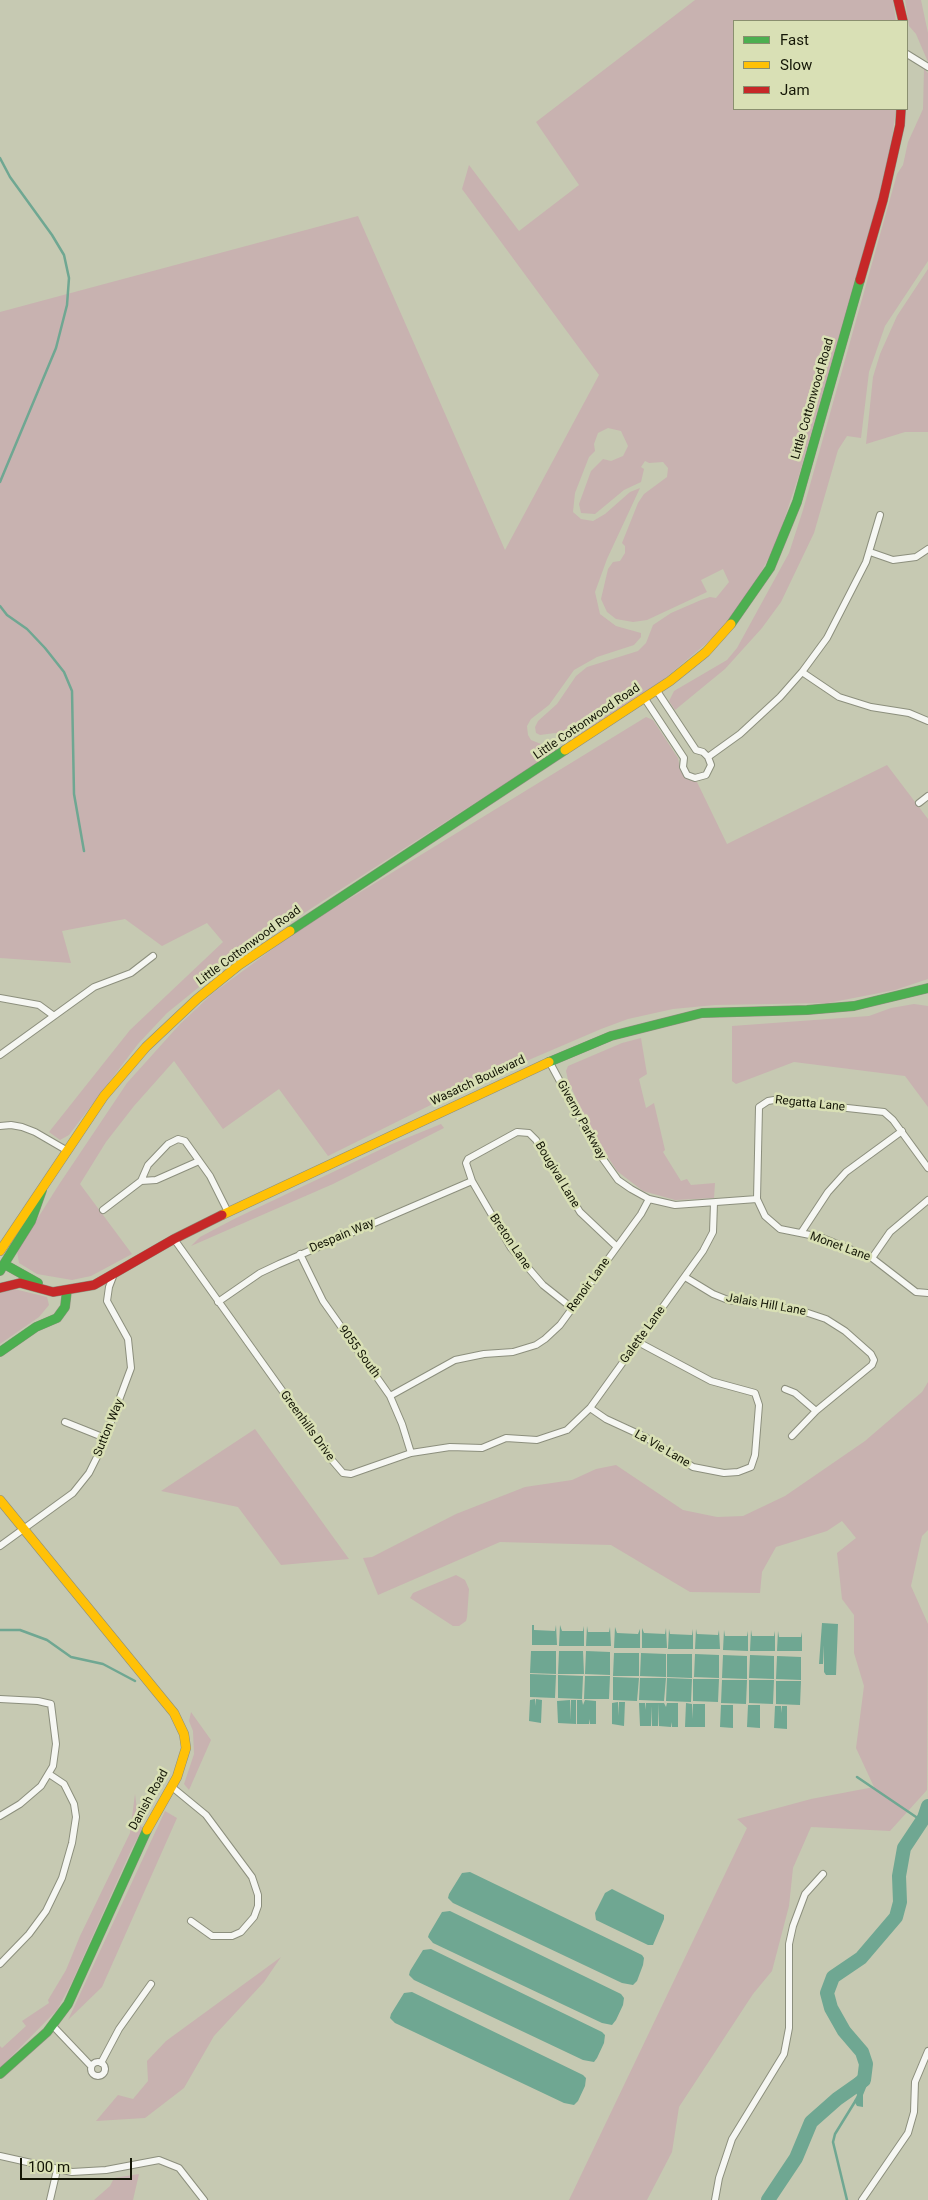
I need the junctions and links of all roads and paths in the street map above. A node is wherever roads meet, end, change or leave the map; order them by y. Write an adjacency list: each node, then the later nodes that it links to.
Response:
1 (898, 0): 2 (main road)
2 (903, 20)
3 (908, 55): 4 (street)
4 (928, 67)
5 (901, 110): 10 (main road, Little Cottonwood Road)
6 (880, 515): 8 (street)
7 (928, 549): 8 (street)
8 (870, 552): 9 (street)
9 (802, 672): 12 (street); 13 (street)
10 (657, 691): 11 (main road, Little Cottonwood Road); 13 (street)
11 (645, 699): 13 (street); 24 (main road, Little Cottonwood Road)
12 (928, 721)
13 (708, 757)
14 (928, 796): 15 (street)
15 (919, 803)
16 (152, 956): 19 (street)
17 (928, 988): 21 (main road, Wasatch Boulevard)
18 (0, 998): 19 (street)
19 (54, 1016): 20 (street)
20 (0, 1054)
21 (549, 1061): 31 (street, Giverny Parkway); 36 (main road, Wasatch Boulevard)
22 (0, 1126): 24 (street)
23 (902, 1131): 27 (street, Regatta Lane); 32 (street, Regatta Lane); 37 (street)
24 (66, 1150): 30 (main road, Little Cottonwood Road)
25 (199, 1161): 28 (street); 28 (street); 36 (street)
26 (466, 1162): 29 (street, Breton Lane); 39 (street, Bougival Lane)
27 (928, 1168)
28 (142, 1181): 35 (street)
29 (472, 1181): 41 (street, Despain Way); 50 (street, Breton Lane)
30 (43, 1188): 40 (main road, Little Cottonwood Road); 43 (main road, Little Cottonwood Road)
31 (649, 1199): 34 (street, Giverny Parkway); 39 (street, Renoir Lane)
32 (757, 1199): 34 (street, Giverny Parkway); 37 (street, Monet Lane)
33 (928, 1200): 42 (street)
34 (714, 1203): 45 (street, Galette Lane)
35 (103, 1210)
36 (228, 1212): 38 (main road, Wasatch Boulevard)
37 (801, 1233): 42 (street, Monet Lane)
38 (174, 1239): 44 (main road, Wasatch Boulevard); 49 (street, Greenhills Drive)
39 (616, 1246): 50 (street, Renoir Lane)
40 (0, 1250)
41 (300, 1254): 49 (street, Despain Way); 54 (street, 9055 South)
42 (872, 1258): 48 (street, Monet Lane)
43 (2, 1267): 47 (main road, Wasatch Boulevard)
44 (114, 1274): 47 (main road, Wasatch Boulevard); 59 (street, Sutton Way)
45 (685, 1277): 51 (street, Galette Lane); 56 (street, Jalais Hill Lane)
46 (0, 1288): 47 (main road, Wasatch Boulevard)
47 (67, 1290): 52 (main road)
48 (928, 1293)
49 (218, 1302): 61 (street, Greenhills Drive)
50 (572, 1308): 54 (street, Renoir Lane)
51 (638, 1342): 55 (street, Galette Lane); 55 (street, La Vie Lane)
52 (0, 1352)
53 (784, 1389): 56 (street)
54 (390, 1396): 61 (street, 9055 South)
55 (590, 1408): 60 (street, Galette Lane)
56 (816, 1412): 58 (street, Jalais Hill Lane)
57 (65, 1422): 59 (street)
58 (792, 1436)
59 (105, 1438): 63 (street, Sutton Way)
60 (537, 1440): 61 (street, Greenhills Drive)
61 (411, 1453)
62 (0, 1500): 63 (main road, Danish Road)
63 (24, 1529): 64 (street, Sutton Way); 67 (main road, Danish Road)
64 (0, 1546)
65 (0, 1699): 66 (street)
66 (50, 1774): 68 (street); 71 (street)
67 (172, 1788): 70 (street); 73 (main road, Danish Road)
68 (0, 1816)
69 (824, 1874): 82 (street)
70 (190, 1922)
71 (0, 1964)
72 (150, 1984): 75 (street)
73 (53, 2026): 76 (street); 77 (main road, Danish Road)
74 (928, 2051): 83 (street)
75 (101, 2063): 76 (street); 76 (street)
76 (91, 2066)
77 (0, 2074)
78 (0, 2156): 79 (street)
79 (57, 2170): 80 (street); 81 (street)
80 (50, 2200)
81 (204, 2200)
82 (715, 2200)
83 (862, 2200)

